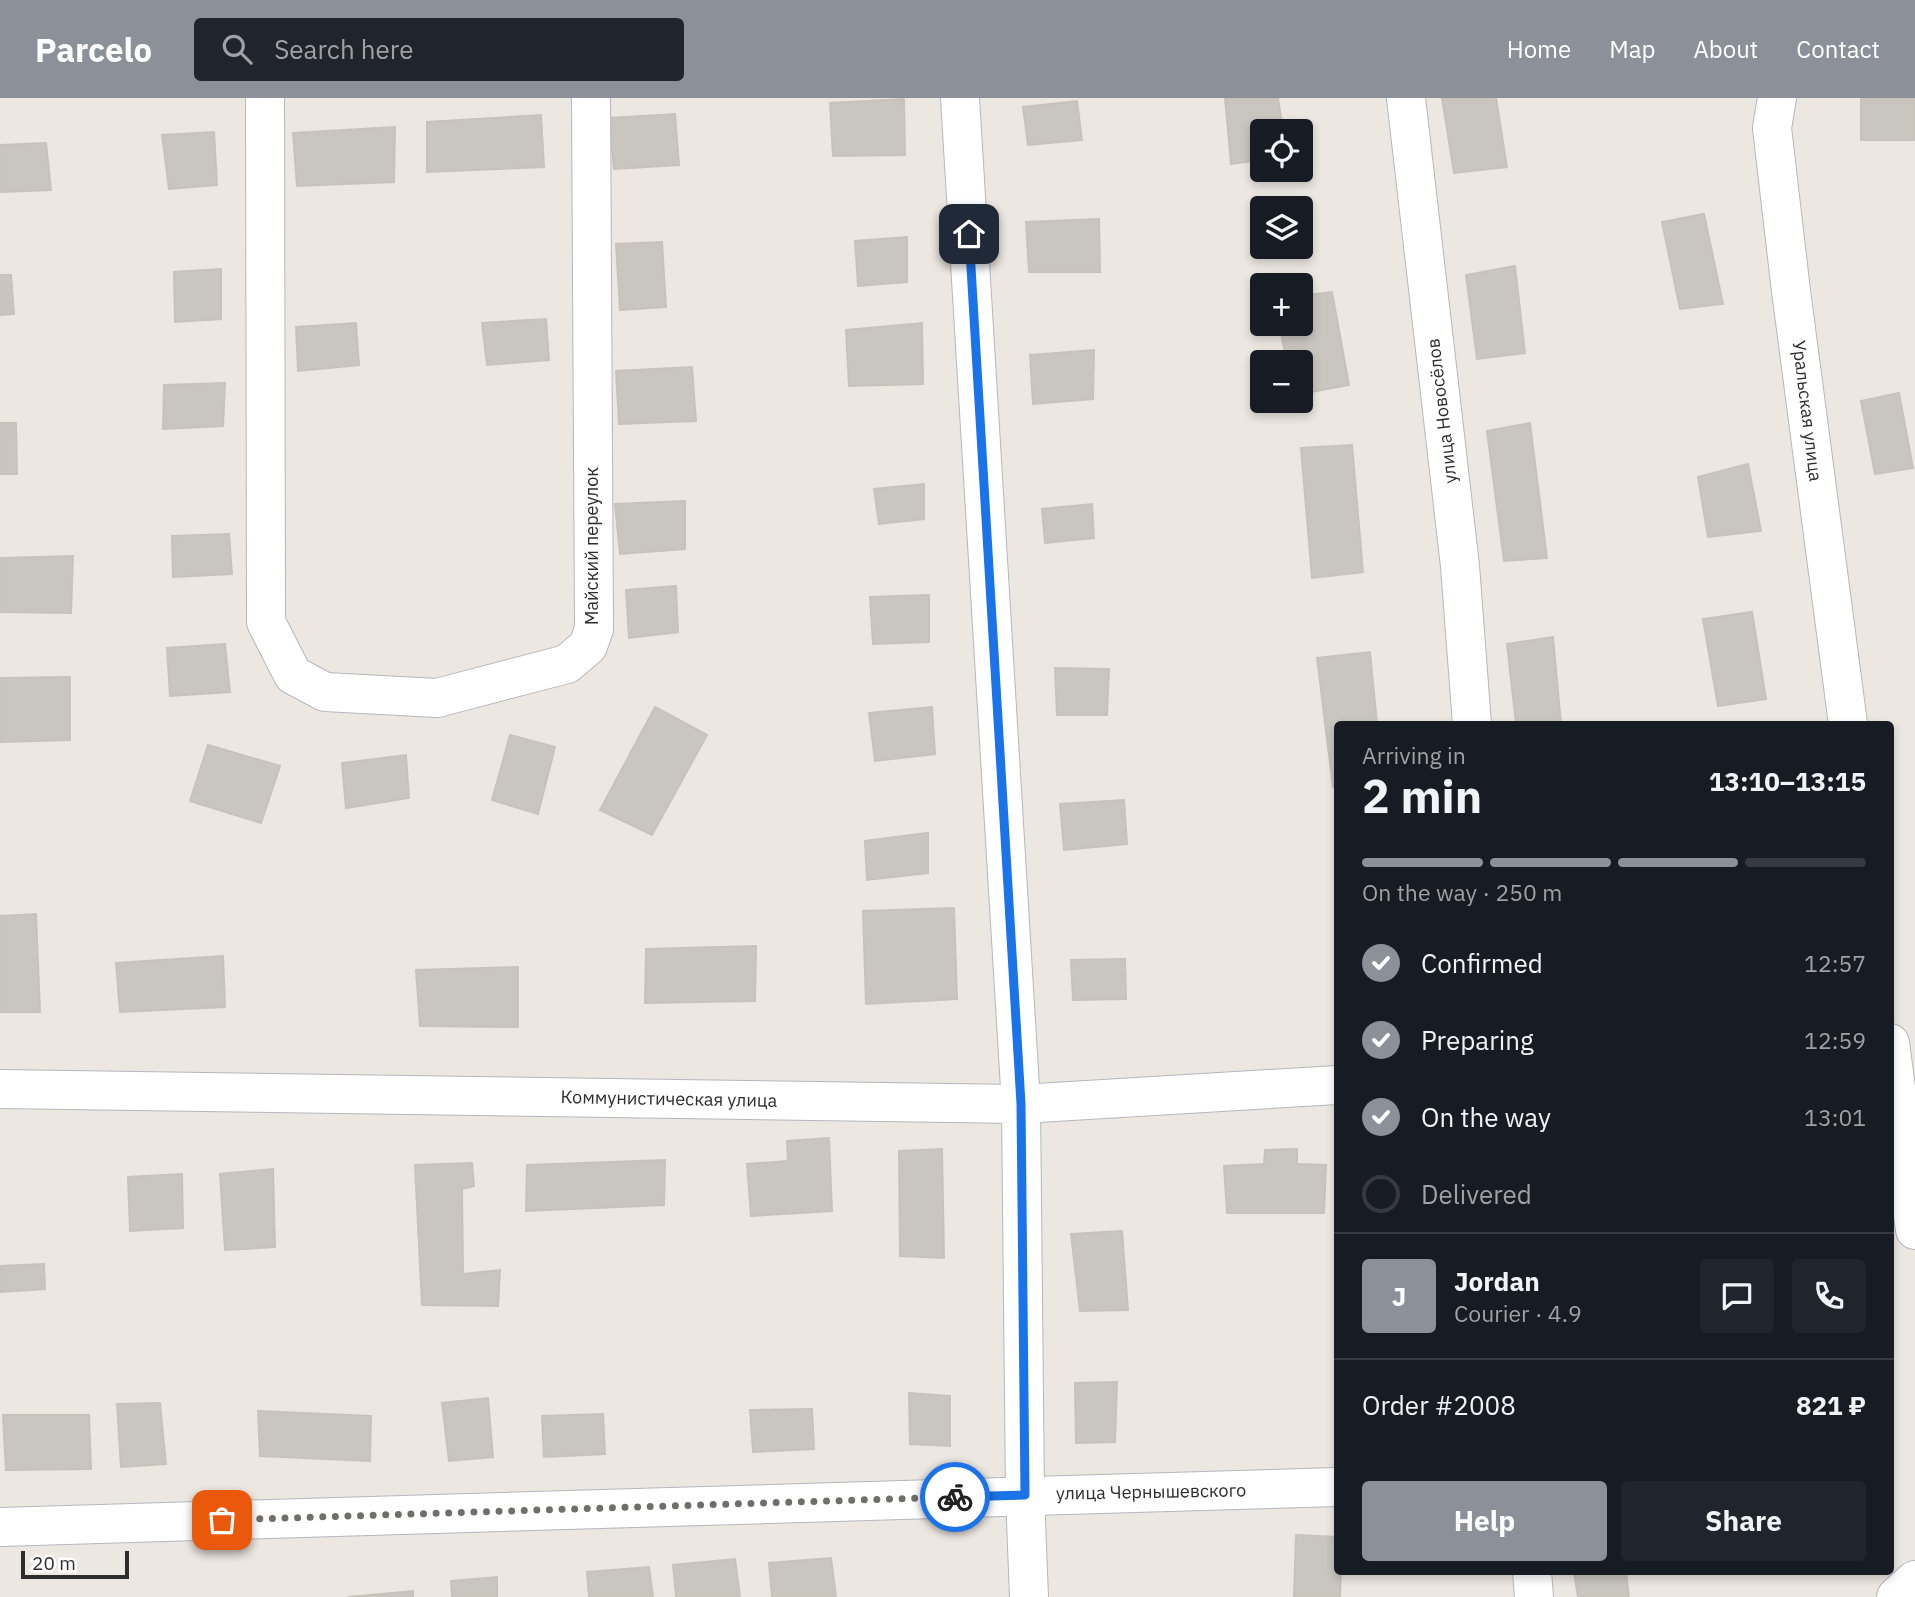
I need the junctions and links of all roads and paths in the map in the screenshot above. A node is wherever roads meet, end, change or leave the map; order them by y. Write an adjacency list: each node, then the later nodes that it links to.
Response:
1 (265, 98): 2 (street, Майский переулок)
2 (591, 98)
3 (960, 98): 11 (street)
4 (1406, 98): 6 (street, улица Новосёлов)
5 (1777, 98): 7 (street, Уральская улица)
6 (1472, 721)
7 (1848, 721)
8 (1894, 1073): 12 (street)
9 (1334, 1085): 11 (street, Коммунистическая улица)
10 (0, 1089): 11 (street, Коммунистическая улица)
11 (1021, 1104): 14 (street)
12 (1915, 1230)
13 (1334, 1487): 14 (street, улица Чернышевского)
14 (1025, 1495): 15 (street, улица Чернышевского); 18 (street)
15 (0, 1527)
16 (1532, 1575): 19 (street)
17 (1915, 1580): 20 (street)
18 (1029, 1597)
19 (1534, 1597)
20 (1896, 1597)

